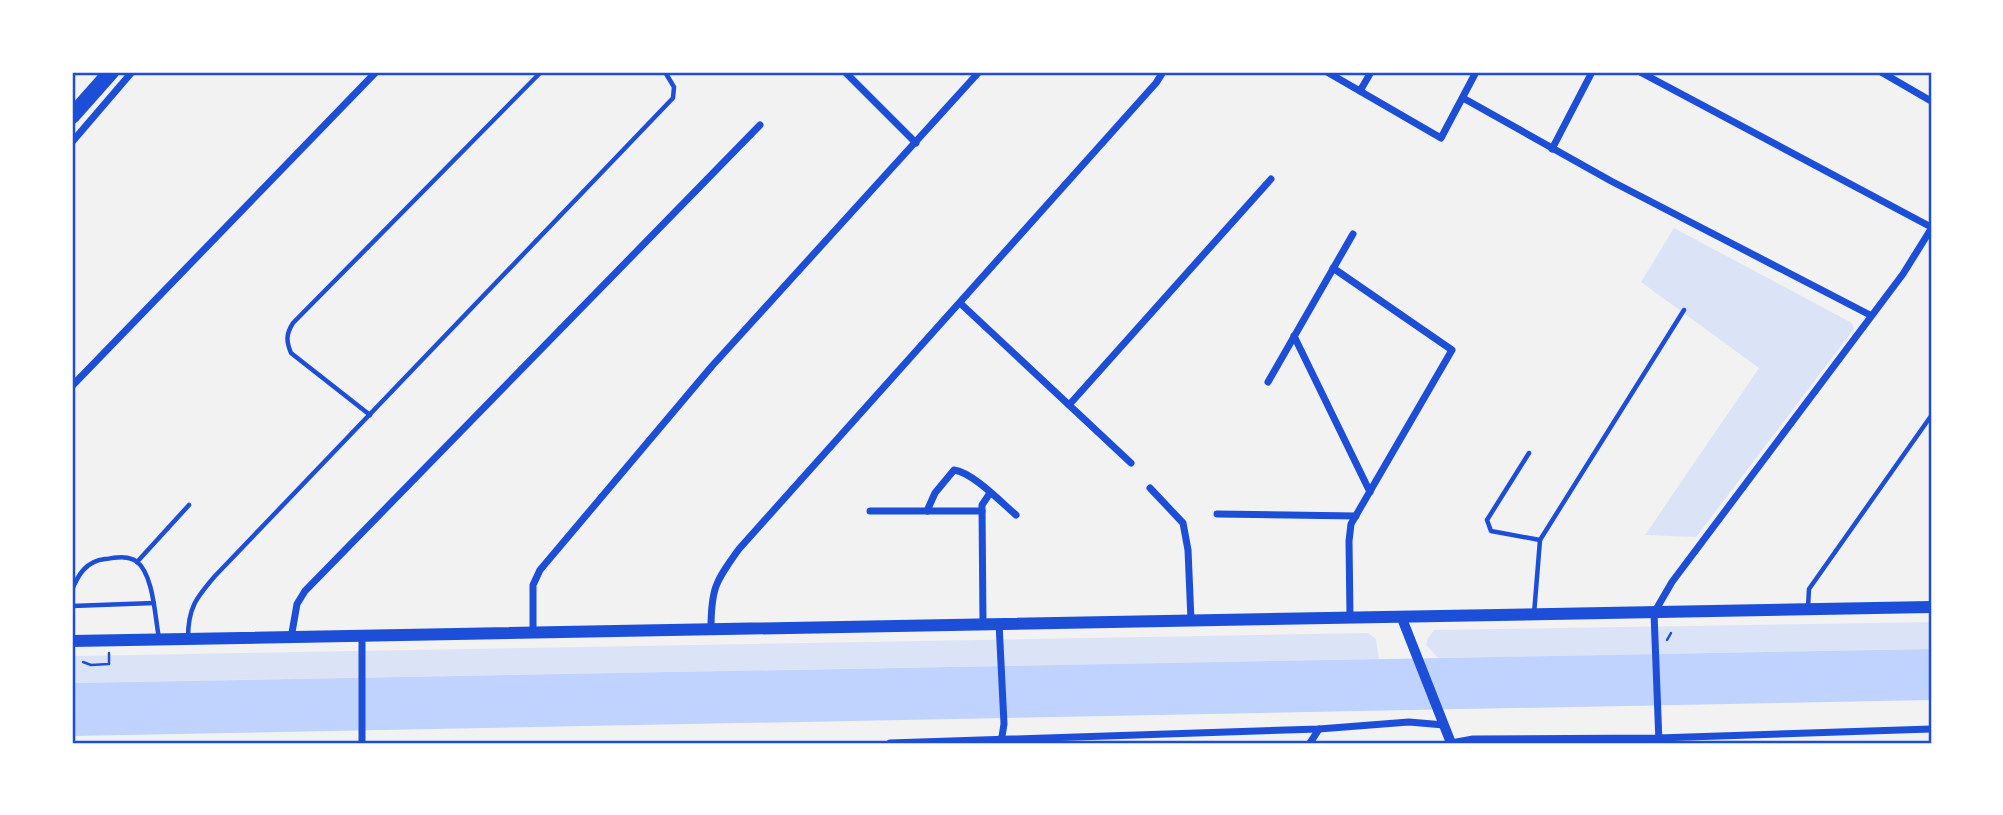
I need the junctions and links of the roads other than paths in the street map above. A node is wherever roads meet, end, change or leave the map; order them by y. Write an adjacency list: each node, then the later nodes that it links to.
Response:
1 (111, 72): 19 (highway)
2 (132, 72): 21 (street)
3 (376, 72): 33 (street)
4 (541, 72): 35 (lane)
5 (665, 72): 35 (lane)
6 (845, 72): 22 (street)
7 (979, 72): 22 (street)
8 (1163, 72): 28 (street)
9 (1327, 72): 16 (street)
10 (1371, 72): 16 (street)
11 (1476, 72): 17 (street)
12 (1592, 72): 23 (street)
13 (1640, 72): 25 (street)
14 (1881, 72): 15 (street)
15 (1893, 74): 18 (street)
16 (1360, 91): 17 (street)
17 (1463, 98): 23 (street)
18 (1931, 101)
19 (72, 116)
20 (760, 125): 66 (street)
21 (72, 142)
22 (916, 144): 64 (street)
23 (1552, 149): 30 (street)
24 (1271, 179): 34 (street)
25 (1931, 228): 30 (street)
26 (1353, 234): 27 (street)
27 (1333, 268): 31 (street); 40 (street)
28 (960, 303): 34 (street); 63 (street)
29 (1684, 310): 49 (lane)
30 (1870, 315): 56 (street)
31 (1294, 336): 32 (street); 40 (street)
32 (1268, 382)
33 (72, 386)
34 (1069, 405): 38 (street)
35 (370, 415): 69 (lane)
36 (1931, 416): 55 (lane)
37 (1529, 453): 49 (lane)
38 (1131, 463)
39 (1150, 488): 60 (street)
40 (1370, 492): 48 (street)
41 (990, 493): 44 (street); 45 (street); 47 (street)
42 (189, 505): 50 (lane)
43 (870, 511): 44 (street)
44 (927, 511): 45 (street)
45 (982, 511): 61 (street)
46 (1217, 514): 48 (street)
47 (1016, 515)
48 (1356, 516): 59 (street)
49 (1540, 540): 57 (lane)
50 (137, 562): 51 (lane); 52 (lane)
51 (72, 590)
52 (154, 603): 53 (lane); 68 (lane)
53 (72, 606)
54 (1931, 607): 55 (main road)
55 (1808, 609): 56 (main road)
56 (1654, 612): 57 (main road); 75 (street)
57 (1534, 615): 58 (main road)
58 (1401, 616): 59 (main road); 70 (street)
59 (1350, 617): 60 (main road)
60 (1191, 620): 62 (main road)
61 (983, 623): 62 (main road); 63 (main road)
62 (999, 623): 76 (street)
63 (711, 629): 64 (main road)
64 (533, 633): 65 (main road)
65 (362, 637): 66 (main road); 77 (street)
66 (291, 638): 69 (main road)
67 (72, 641): 68 (main road)
68 (159, 641): 69 (main road)
69 (188, 641)
70 (1444, 725): 71 (street); 81 (street)
71 (1319, 729): 74 (street); 80 (street)
72 (1931, 729): 73 (street)
73 (1799, 734): 75 (street); 82 (street)
74 (1080, 737): 76 (street); 79 (street)
75 (1659, 741): 81 (street)
76 (1001, 742): 78 (street)
77 (362, 743)
78 (890, 743)
79 (1089, 743)
80 (1310, 743)
81 (1451, 743)
82 (1802, 743)

